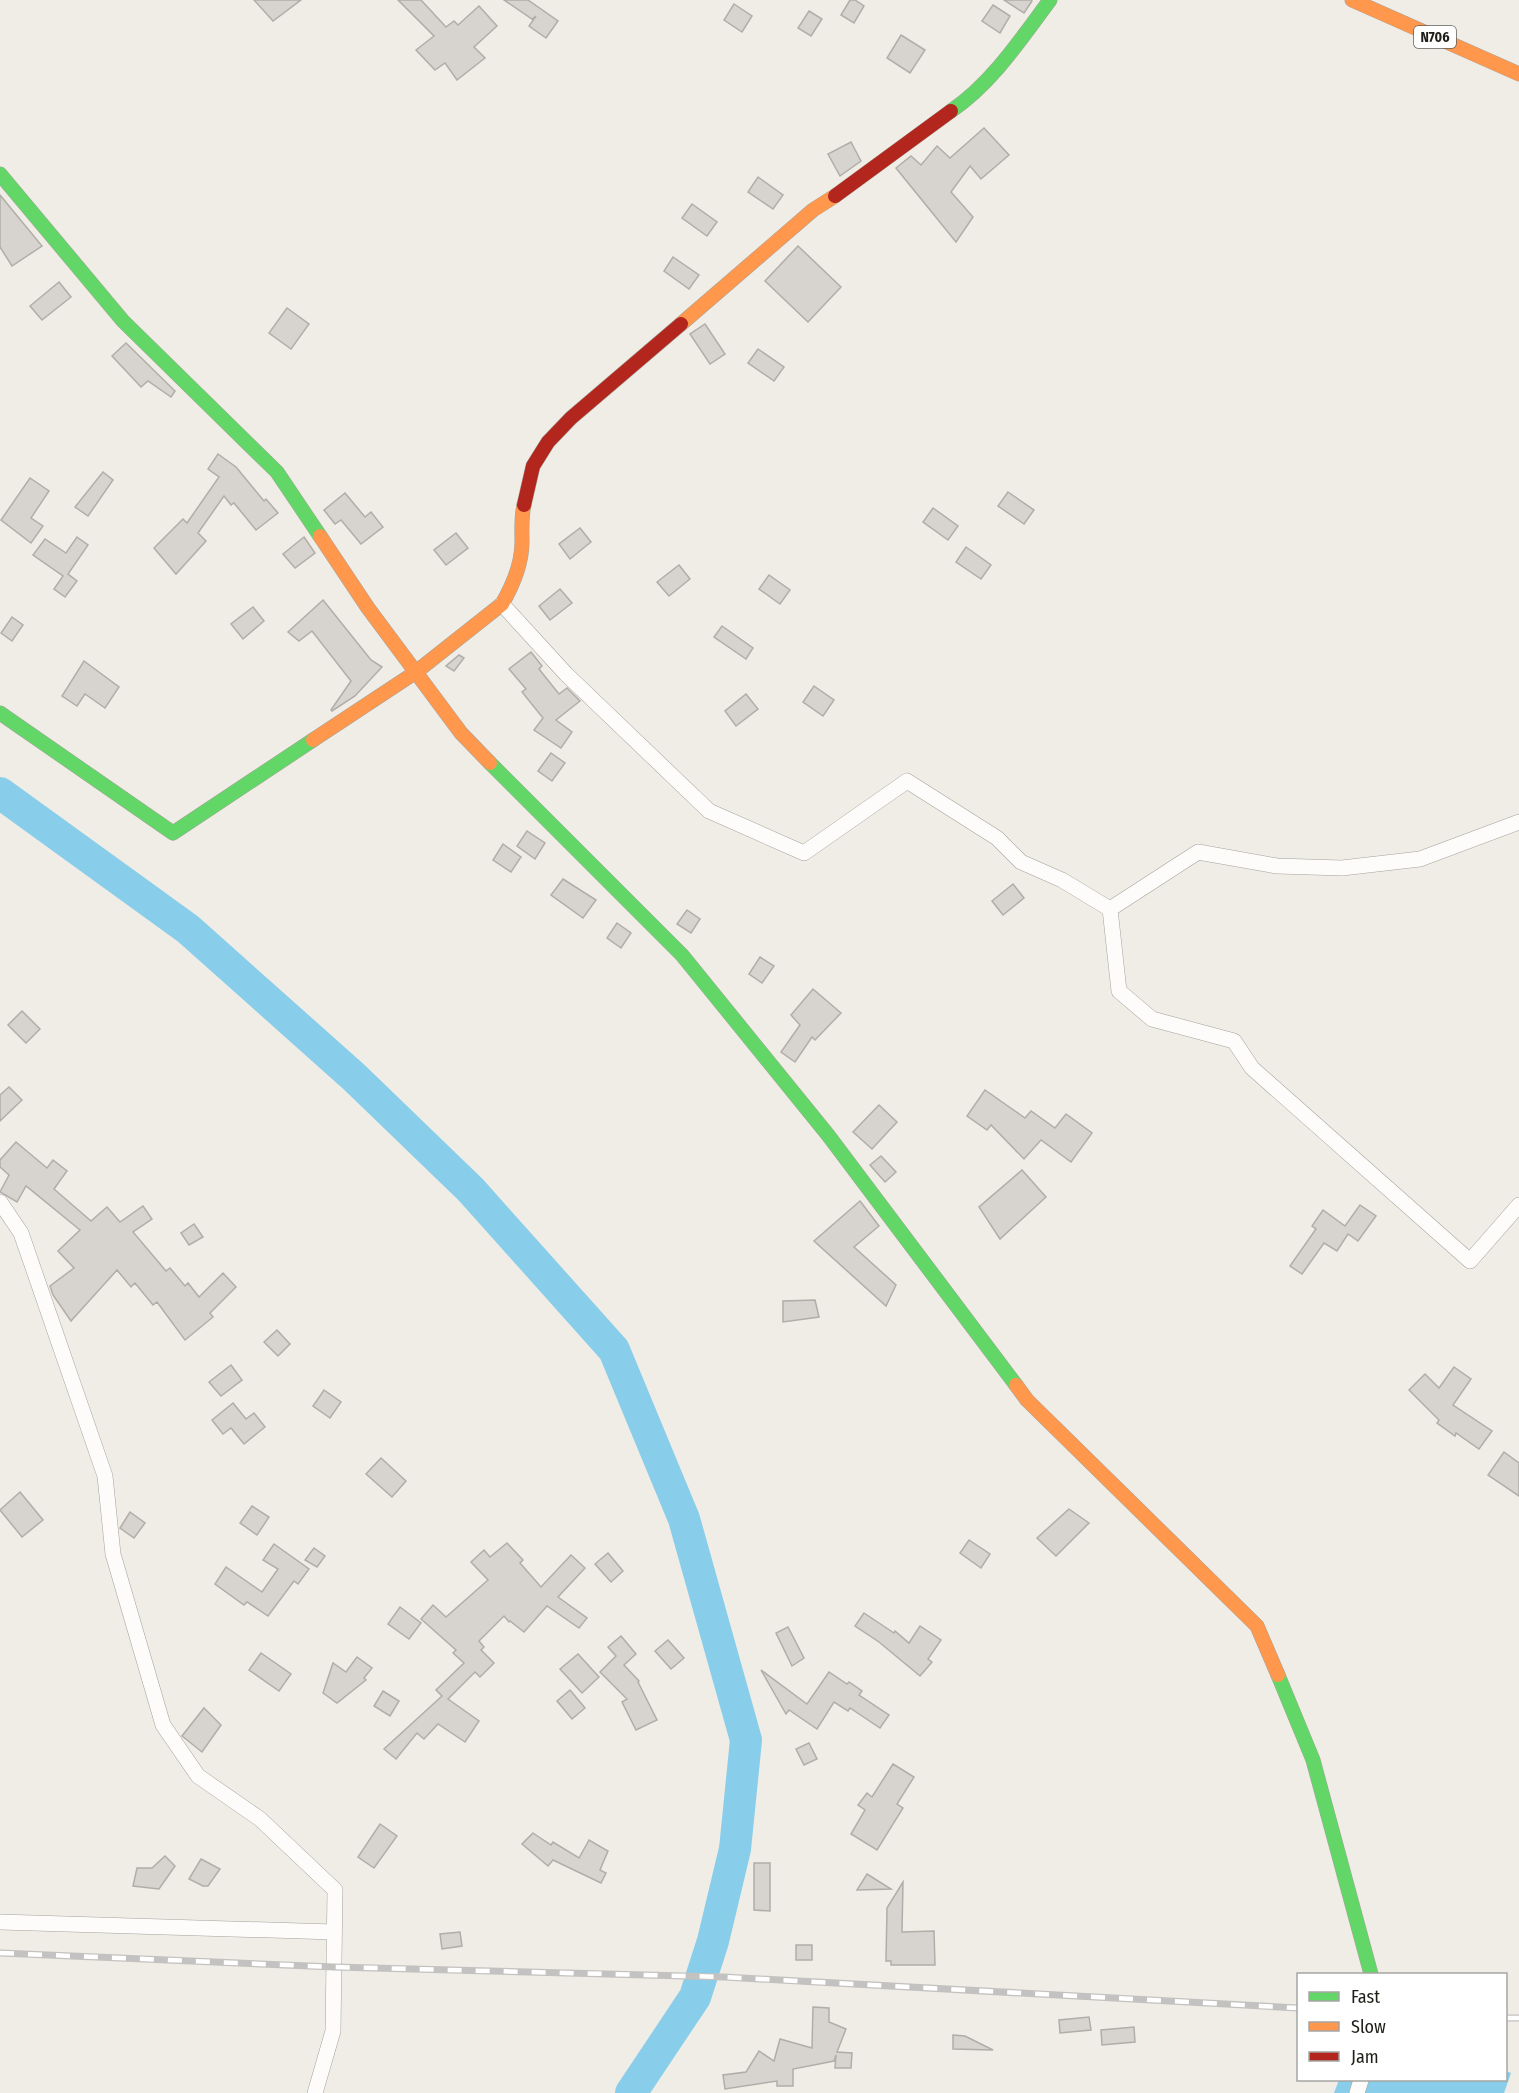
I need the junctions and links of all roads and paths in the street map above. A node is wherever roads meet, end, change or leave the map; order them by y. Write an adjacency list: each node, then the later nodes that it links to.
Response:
1 (1050, 0): 5 (main road)
2 (1352, 0): 3 (main road, N706)
3 (1519, 74)
4 (0, 174): 6 (main road)
5 (502, 604): 6 (main road); 9 (street)
6 (416, 672): 7 (main road); 14 (main road)
7 (0, 713)
8 (1519, 822): 9 (street)
9 (1110, 909): 11 (street)
10 (0, 1202): 13 (street)
11 (1519, 1205)
12 (0, 1922): 13 (street)
13 (334, 1932): 15 (street)
14 (1371, 1973)
15 (315, 2093)

